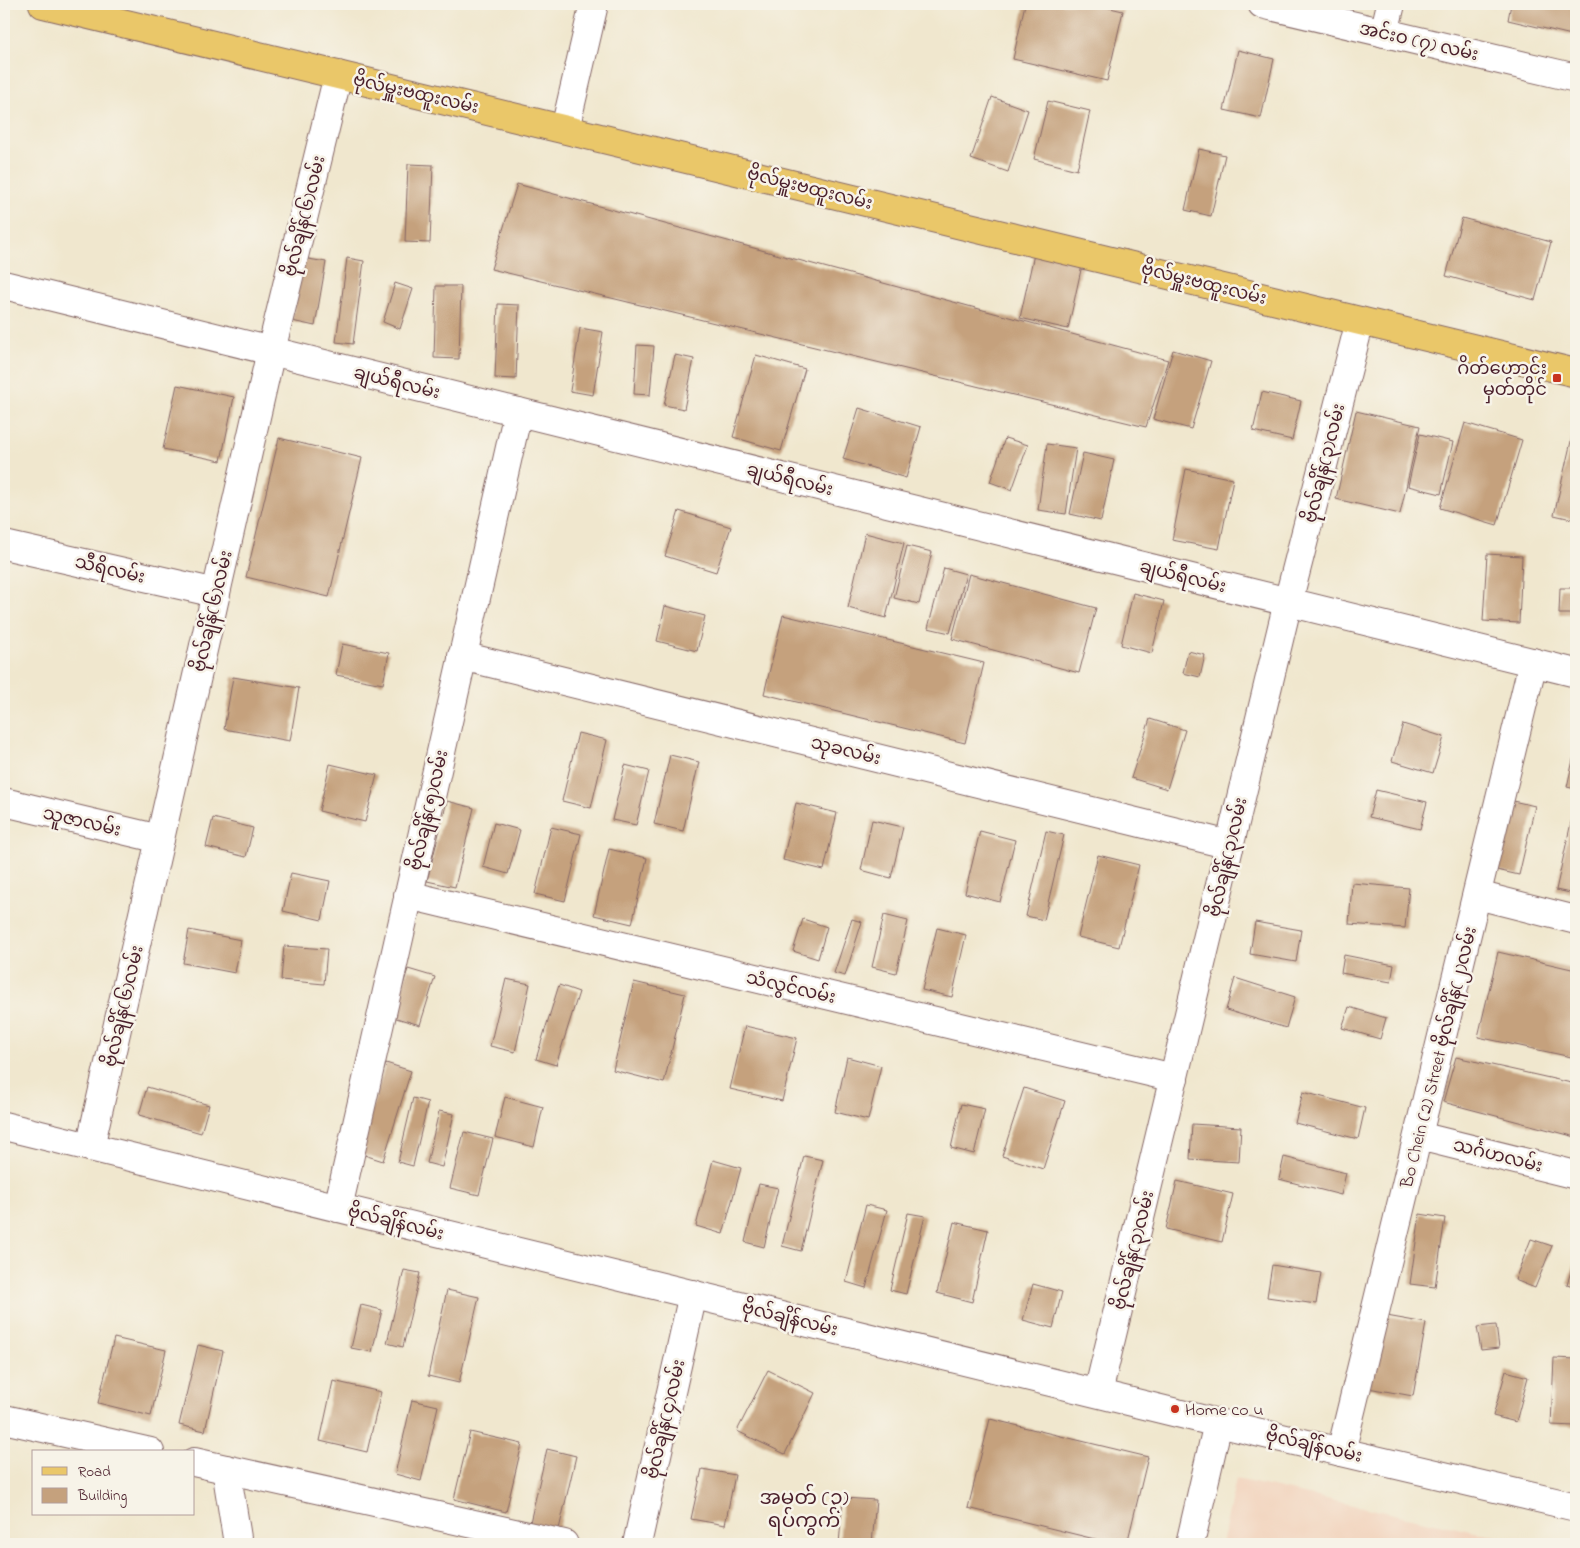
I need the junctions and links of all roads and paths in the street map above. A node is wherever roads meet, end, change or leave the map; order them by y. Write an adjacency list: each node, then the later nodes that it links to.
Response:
1 (43, 4): 6 (main road, ဗိုလ်မှူးဗထူးလမ်း)
2 (594, 4): 8 (street)
3 (1262, 4): 5 (street, အင်းဝ (၇) လမ်း)
4 (1391, 4): 5 (street)
5 (1384, 33): 7 (street, အင်းဝ (၇) လမ်း)
6 (338, 74): 8 (main road, ဗိုလ်မှူးဗထူးလမ်း); 11 (street, ဗိုလ်ချိန်(၆)လမ်း)
7 (1576, 78)
8 (565, 129): 10 (main road, ဗိုလ်မှူးဗထူးလမ်း)
9 (4, 285): 11 (street, ချယ်ရီလမ်း)
10 (1360, 320): 12 (main road, ဗိုလ်မှူးဗထူးလမ်း); 16 (street, ဗိုလ်ချိန်(၃)လမ်း)
11 (271, 351): 13 (street, ချယ်ရီလမ်း); 15 (street, ဗိုလ်ချိန်(၆)လမ်း)
12 (1576, 373)
13 (518, 412): 16 (street, ချယ်ရီလမ်း); 17 (street, ဗိုလ်ချိန်(၅)လမ်း)
14 (4, 545): 15 (street, သီရိလမ်း)
15 (216, 593): 21 (street, ဗိုလ်ချိန်(၆)လမ်း)
16 (1288, 602): 18 (street, ချယ်ရီလမ်း); 22 (street, ဗိုလ်ချိန်(၃)လမ်း)
17 (462, 656): 22 (street, သုခလမ်း); 23 (street, ဗိုလ်ချိန်(၅)လမ်း)
18 (1533, 662): 19 (street, ချယ်ရီလမ်း); 24 (street, Bo Chein (2) Street ဗိုလ်ချိန်(၂)လမ်း)
19 (1576, 673)
20 (4, 802): 21 (street, သူဇာလမ်း)
21 (160, 839): 29 (street, ဗိုလ်ချိန်(၆)လမ်း)
22 (1230, 845): 26 (street, ဗိုလ်ချိန်(၃)လမ်း)
23 (408, 895): 26 (street, သံလွင်လမ်း); 31 (street, ဗိုလ်ချိန်(၅)လမ်း)
24 (1477, 895): 25 (street); 28 (street, Bo Chein (2) Street ဗိုလ်ချိန်(၂)လမ်း)
25 (1576, 920)
26 (1174, 1078): 33 (street, ဗိုလ်ချိန်(၃)လမ်း)
27 (4, 1126): 29 (street, ဗိုလ်ချိန်လမ်း)
28 (1419, 1136): 30 (street, သင်္ဂဟလမ်း); 37 (street, Bo Chein (2) Street ဗိုလ်ချိန်(၂)လမ်း)
29 (90, 1147): 31 (street, ဗိုလ်ချိန်လမ်း)
30 (1576, 1175)
31 (338, 1208): 32 (street, ဗိုလ်ချိန်လမ်း)
32 (693, 1294): 33 (street, ဗိုလ်ချိန်လမ်း); 43 (street, ဗိုလ်ချိန်(၄)လမ်း)
33 (1098, 1393): 35 (street, ဗိုလ်ချိန်လမ်း)
34 (4, 1419): 36 (street)
35 (1218, 1423): 37 (street, ဗိုလ်ချိန်လမ်း); 44 (street)
36 (141, 1450)
37 (1342, 1452): 40 (street, ဗိုလ်ချိန်လမ်း)
38 (195, 1462): 39 (street)
39 (226, 1469): 41 (street); 42 (street)
40 (1576, 1507)
41 (238, 1544)
42 (564, 1544)
43 (637, 1544)
44 (1190, 1544)

